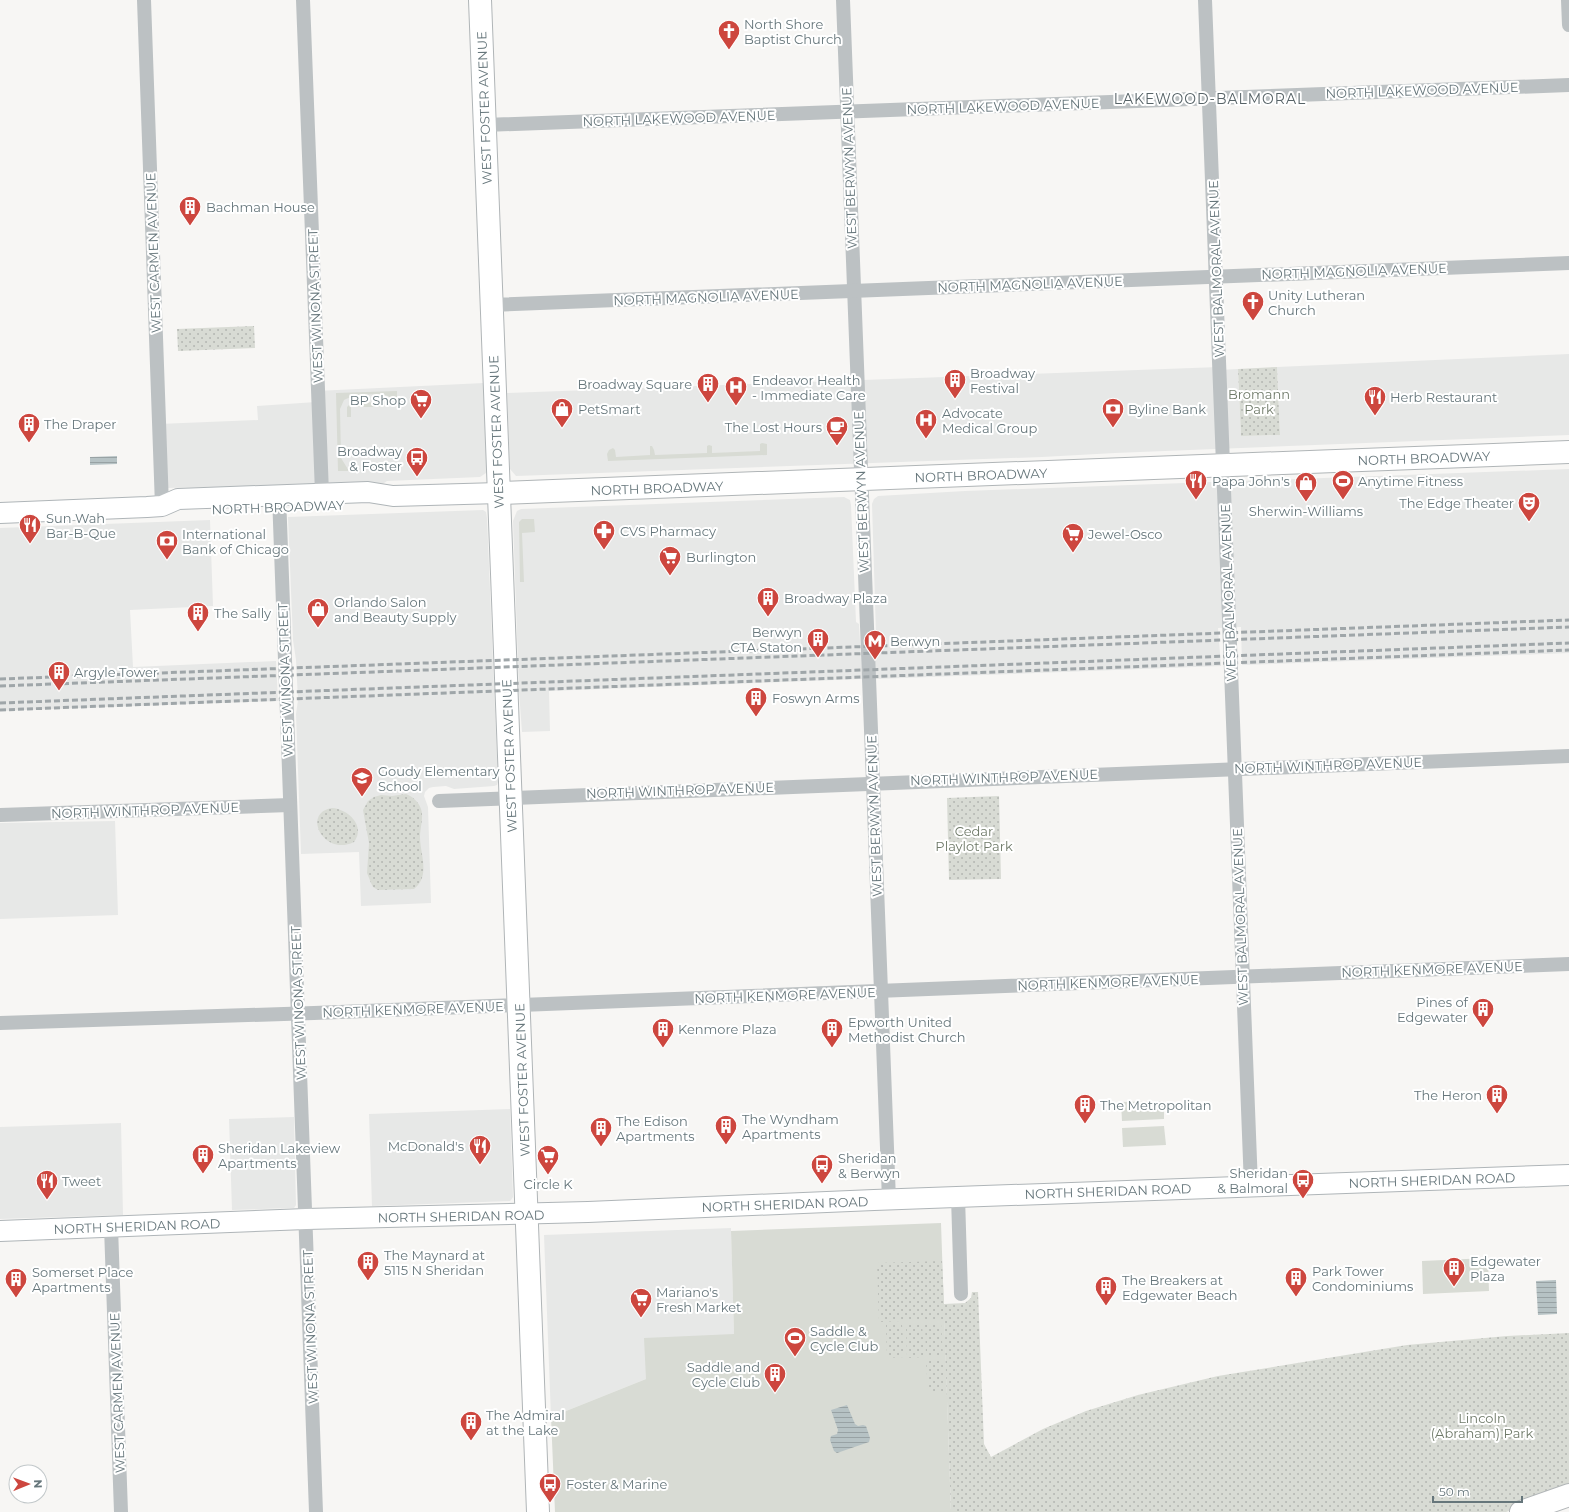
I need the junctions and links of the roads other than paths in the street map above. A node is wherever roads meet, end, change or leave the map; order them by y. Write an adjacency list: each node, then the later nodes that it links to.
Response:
1 (144, 0): 23 (street, WEST CARMEN AVENUE)
2 (303, 0): 19 (street, WEST WINONA STREET)
3 (480, 0): 11 (main road, WEST FOSTER AVENUE)
4 (843, 0): 10 (street, WEST BERWYN AVENUE)
5 (1206, 0): 9 (street, WEST BALMORAL AVENUE)
6 (1568, 0): 7 (street)
7 (1569, 25)
8 (1569, 85): 9 (street, NORTH LAKEWOOD AVENUE)
9 (1209, 98): 10 (street, NORTH LAKEWOOD AVENUE); 13 (street, WEST BALMORAL AVENUE)
10 (848, 112): 11 (street, NORTH LAKEWOOD AVENUE); 14 (street, WEST BERWYN AVENUE)
11 (484, 125): 15 (main road, WEST FOSTER AVENUE)
12 (1569, 264): 13 (street, NORTH MAGNOLIA AVENUE)
13 (1216, 276): 14 (street, NORTH MAGNOLIA AVENUE); 17 (street, WEST BALMORAL AVENUE)
14 (854, 291): 15 (street, NORTH MAGNOLIA AVENUE); 18 (street, WEST BERWYN AVENUE)
15 (491, 306): 20 (main road, WEST FOSTER AVENUE)
16 (1569, 452): 17 (main road, NORTH BROADWAY)
17 (1223, 465): 18 (main road, NORTH BROADWAY); 26 (street, WEST BALMORAL AVENUE)
18 (861, 480): 20 (main road, NORTH BROADWAY); 27 (street, WEST BERWYN AVENUE)
19 (322, 493): 21 (main road, NORTH BROADWAY); 22 (main road, NORTH BROADWAY)
20 (499, 493): 21 (main road, NORTH BROADWAY); 28 (main road, WEST FOSTER AVENUE)
21 (393, 496): 22 (main road, NORTH BROADWAY)
22 (279, 501): 23 (main road, NORTH BROADWAY); 30 (street, WEST WINONA STREET)
23 (162, 506): 24 (main road, NORTH BROADWAY)
24 (0, 513)
25 (1569, 756): 26 (street, NORTH WINTHROP AVENUE)
26 (1235, 769): 27 (street, NORTH WINTHROP AVENUE); 33 (street, WEST BALMORAL AVENUE)
27 (873, 782): 28 (street, NORTH WINTHROP AVENUE); 34 (street, WEST BERWYN AVENUE)
28 (510, 797): 29 (street, NORTH WINTHROP AVENUE); 35 (main road, WEST FOSTER AVENUE)
29 (439, 801)
30 (290, 805): 31 (street, NORTH WINTHROP AVENUE); 36 (street, WEST WINONA STREET)
31 (0, 815)
32 (1569, 964): 33 (street, NORTH KENMORE AVENUE)
33 (1243, 977): 34 (street, NORTH KENMORE AVENUE); 39 (street, WEST BALMORAL AVENUE)
34 (881, 992): 35 (street, NORTH KENMORE AVENUE); 41 (street, WEST BERWYN AVENUE)
35 (519, 1005): 36 (street, NORTH KENMORE AVENUE); 42 (main road, WEST FOSTER AVENUE)
36 (298, 1014): 37 (street, NORTH KENMORE AVENUE); 43 (street, WEST WINONA STREET)
37 (0, 1023)
38 (1569, 1175): 39 (main road, NORTH SHERIDAN ROAD)
39 (1251, 1186): 40 (main road, NORTH SHERIDAN ROAD)
40 (958, 1197): 41 (main road, NORTH SHERIDAN ROAD); 46 (street)
41 (889, 1200): 42 (main road, NORTH SHERIDAN ROAD)
42 (528, 1214): 43 (main road, NORTH SHERIDAN ROAD); 50 (main road, WEST FOSTER AVENUE)
43 (306, 1219): 44 (main road, NORTH SHERIDAN ROAD); 49 (street, WEST WINONA STREET)
44 (111, 1226): 45 (main road, NORTH SHERIDAN ROAD); 48 (street, WEST CARMEN AVENUE)
45 (0, 1231)
46 (961, 1294)
47 (1569, 1495): 51 (main road)
48 (121, 1512)
49 (316, 1512)
50 (538, 1512)
51 (1521, 1512)

